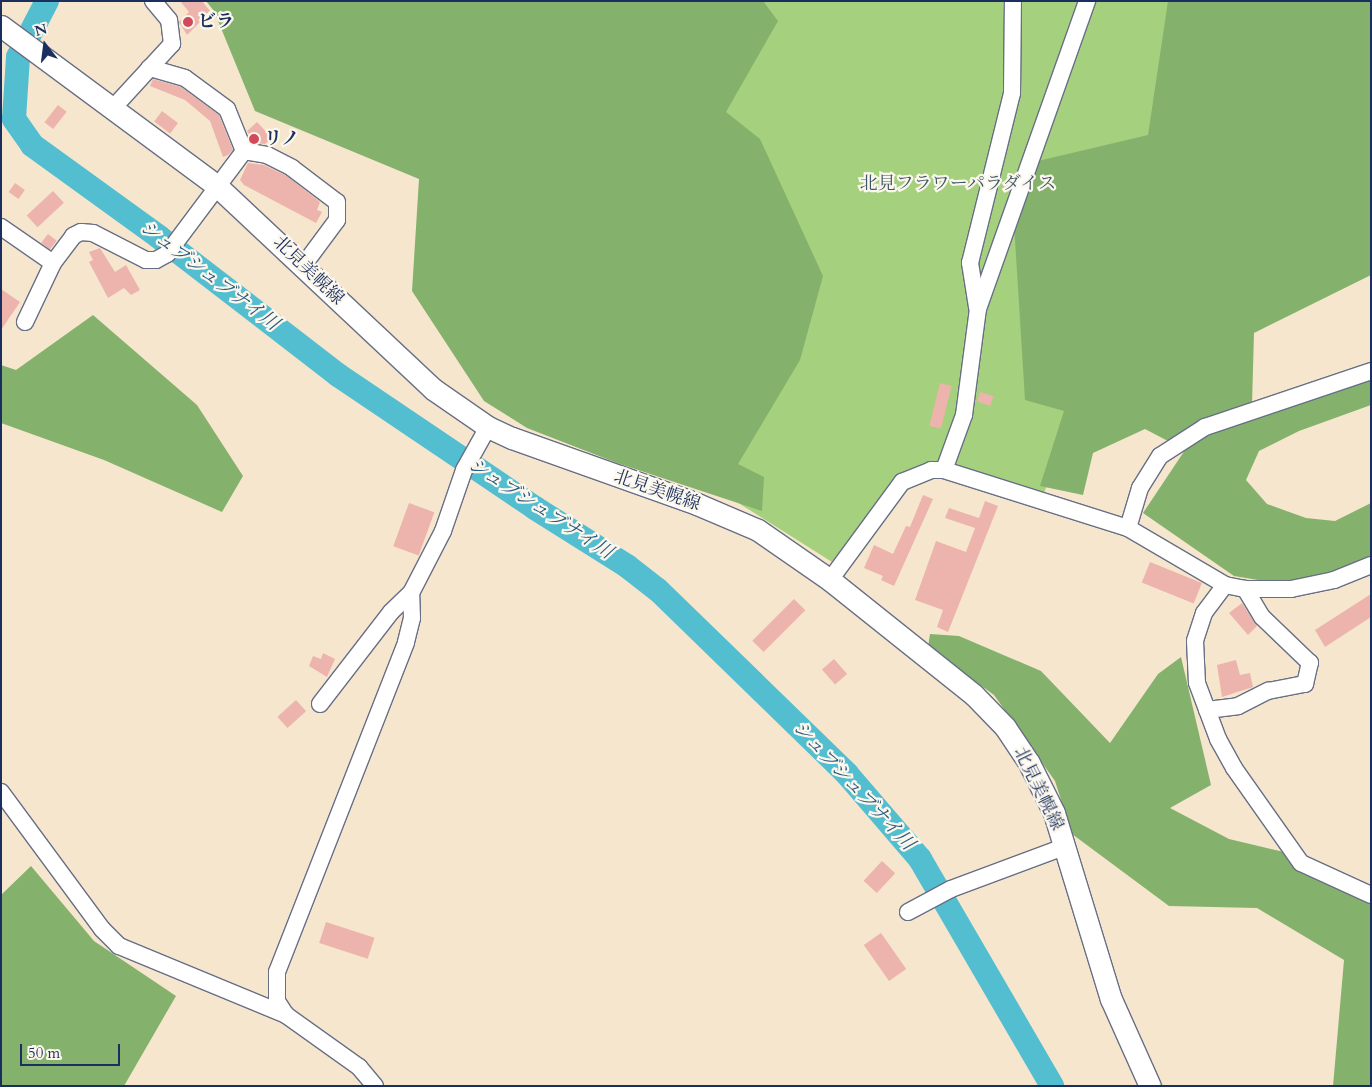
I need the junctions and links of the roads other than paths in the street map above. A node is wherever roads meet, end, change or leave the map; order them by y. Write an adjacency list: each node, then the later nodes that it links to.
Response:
1 (152, 1): 5 (street)
2 (1013, 1): 12 (street)
3 (1087, 1): 12 (street)
4 (6, 29): 6 (main road, 北見美幌線)
5 (149, 68): 6 (street); 7 (street)
6 (114, 107): 8 (main road, 北見美幌線)
7 (244, 151): 8 (street); 11 (street)
8 (217, 186): 10 (street); 11 (main road, 北見美幌線)
9 (1, 227): 10 (street)
10 (53, 263): 13 (street)
11 (303, 266): 15 (main road, 北見美幌線)
12 (978, 309): 16 (street)
13 (25, 322)
14 (1371, 370): 17 (street)
15 (488, 427): 19 (main road, 北見美幌線); 22 (street)
16 (944, 470): 17 (street); 19 (street)
17 (1128, 528): 20 (street)
18 (1371, 565): 21 (street)
19 (830, 580): 26 (main road, 北見美幌線)
20 (1225, 585): 21 (street); 24 (street)
21 (1245, 589): 24 (street)
22 (410, 592): 23 (street); 29 (street)
23 (320, 704)
24 (1207, 710): 27 (street)
25 (1, 792): 29 (street)
26 (1064, 847): 28 (street); 31 (main road, 北見美幌線)
27 (1371, 895)
28 (908, 912)
29 (286, 1015): 30 (street)
30 (375, 1086)
31 (1150, 1086)

